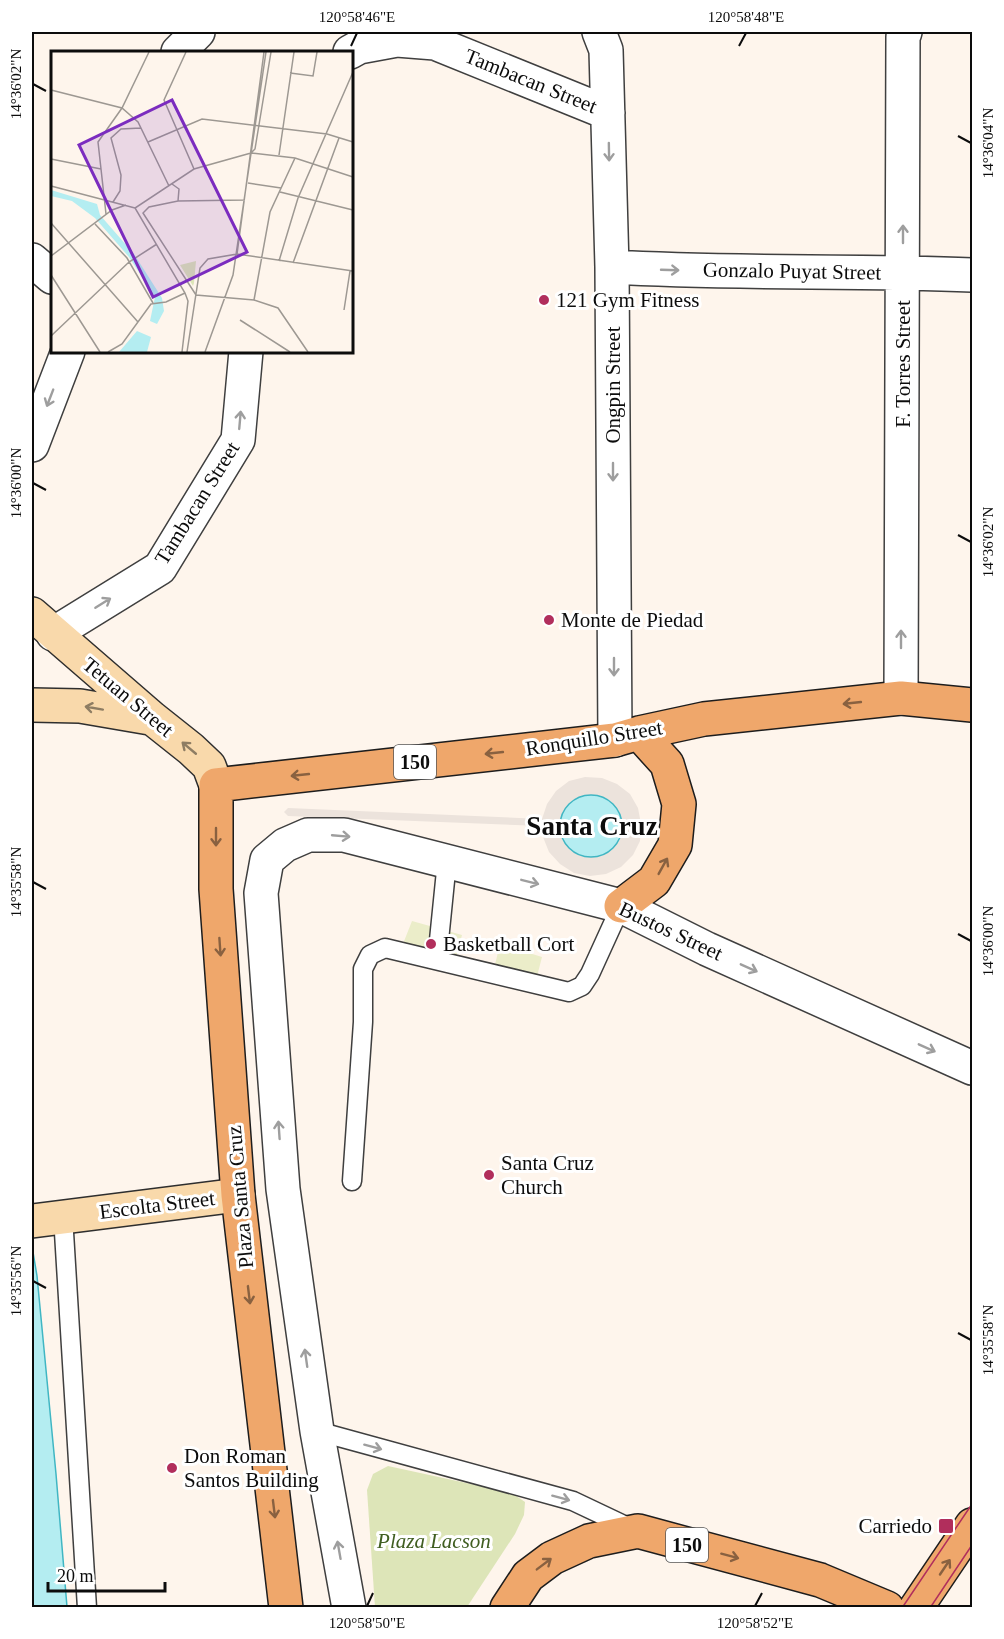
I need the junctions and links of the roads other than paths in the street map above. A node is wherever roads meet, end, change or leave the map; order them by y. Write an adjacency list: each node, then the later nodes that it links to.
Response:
1 (198, 32): 4 (street)
2 (598, 32): 6 (street, Ongpin Street)
3 (905, 32): 9 (street, F. Torres Street, one-way to 3)
4 (179, 51)
5 (352, 51): 6 (street, Tambacan Street)
6 (608, 112): 8 (street, Ongpin Street, one-way to 8)
7 (32, 260): 11 (street)
8 (612, 267): 9 (street, Gonzalo Puyat Street, one-way to 9); 20 (street, Ongpin Street, one-way to 20)
9 (903, 272): 10 (street, Gonzalo Puyat Street); 16 (street, F. Torres Street, one-way to 9)
10 (972, 275)
11 (51, 276)
12 (68, 352): 14 (street, one-way to 14)
13 (246, 352): 15 (street, Tambacan Street, one-way to 13)
14 (32, 445)
15 (42, 624): 19 (street, Tetuan Street)
16 (901, 698): 18 (main road, Ronquillo Street / 150); 20 (main road, Ronquillo Street / 150, one-way to 20)
17 (32, 705): 19 (street, one-way to 17)
18 (972, 705)
19 (152, 718): 21 (street, Tetuan Street, one-way to 19)
20 (627, 736): 21 (main road, Ronquillo Street / 150, one-way to 21); 24 (main road, one-way to 20)
21 (216, 785): 29 (main road, Plaza Santa Cruz, one-way to 29)
22 (285, 845): 23 (street, Bustos Street, one-way to 23); 28 (street, Plaza Santa Cruz, one-way to 22)
23 (447, 861): 24 (street, Bustos Street, one-way to 24); 25 (lane)
24 (621, 906): 25 (lane); 26 (street, Bustos Street, one-way to 26)
25 (437, 960): 27 (lane)
26 (972, 1068)
27 (352, 1181)
28 (283, 1189): 29 (street, Escolta Street); 31 (street, Plaza Santa Cruz, one-way to 28)
29 (238, 1195): 30 (street, Escolta Street); 35 (main road, Plaza Santa Cruz, one-way to 35)
30 (47, 1218): 34 (lane)
31 (317, 1431): 33 (lane, one-way to 33); 36 (street, Plaza Santa Cruz, one-way to 31)
32 (972, 1525): 39 (main road, one-way to 32)
33 (638, 1531): 37 (main road, 150, one-way to 33); 38 (main road, 150, one-way to 38)
34 (87, 1608)
35 (286, 1608)
36 (349, 1608)
37 (507, 1608)
38 (887, 1608)
39 (916, 1608)

